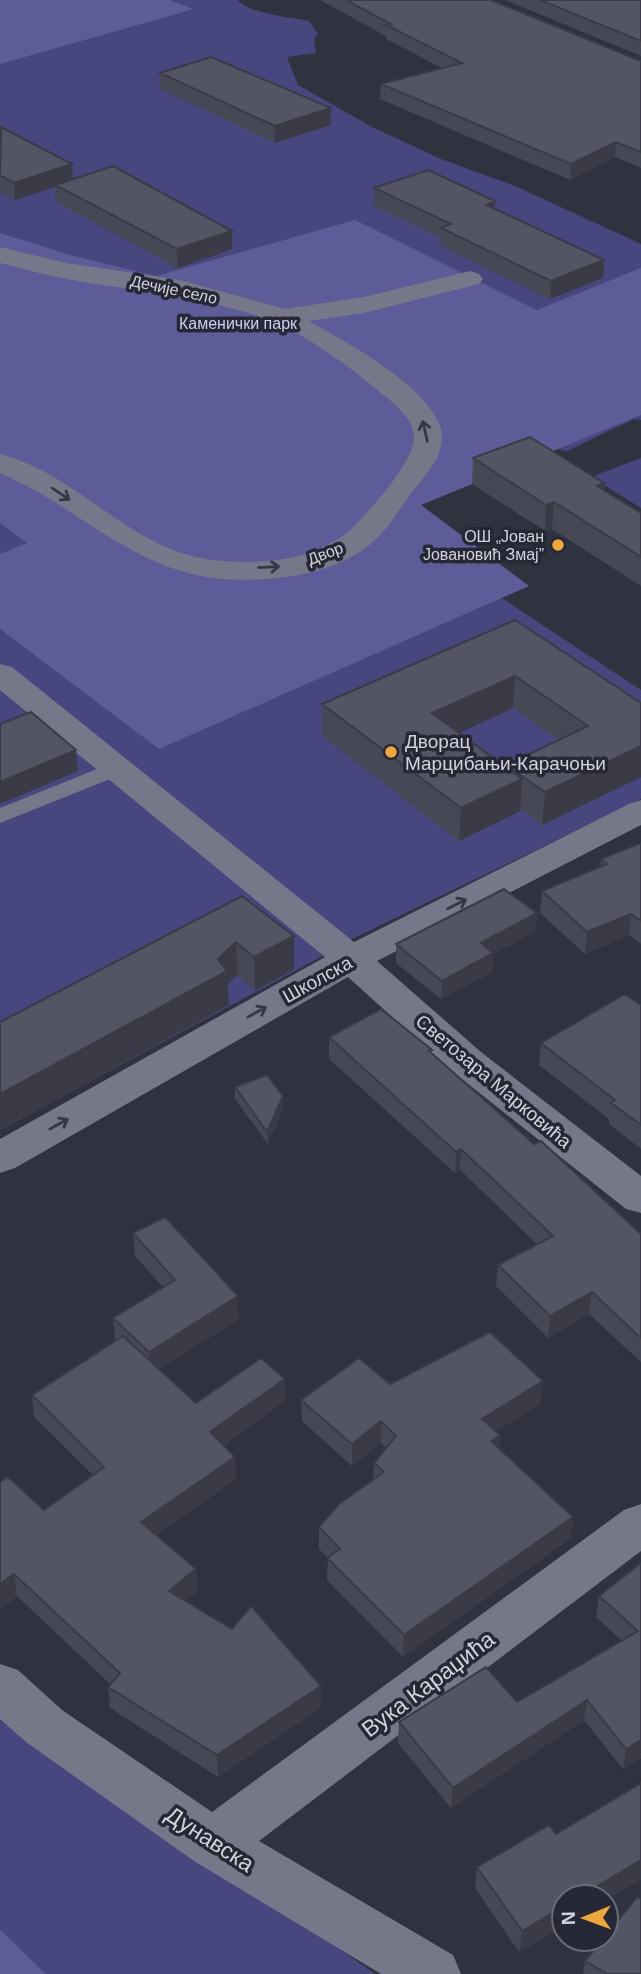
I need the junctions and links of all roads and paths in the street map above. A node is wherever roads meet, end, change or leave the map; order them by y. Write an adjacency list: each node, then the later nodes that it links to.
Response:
1 (0, 255): 3 (street, Дечије село)
2 (470, 279): 3 (street, Дечије село)
3 (284, 317): 4 (street, Двор, one-way to 3)
4 (0, 463)
5 (0, 674): 6 (street)
6 (117, 768): 8 (lane); 9 (street)
7 (641, 811): 9 (street, Школска, one-way to 7)
8 (0, 816)
9 (351, 960): 10 (street, Школска, one-way to 9); 11 (street, Светозара Марковића)
10 (0, 1158)
11 (641, 1198)
12 (641, 1524): 14 (street, Вука Караџића)
13 (0, 1686): 14 (street, Дунавска)
14 (213, 1843): 15 (street, Дунавска)
15 (433, 1974)

